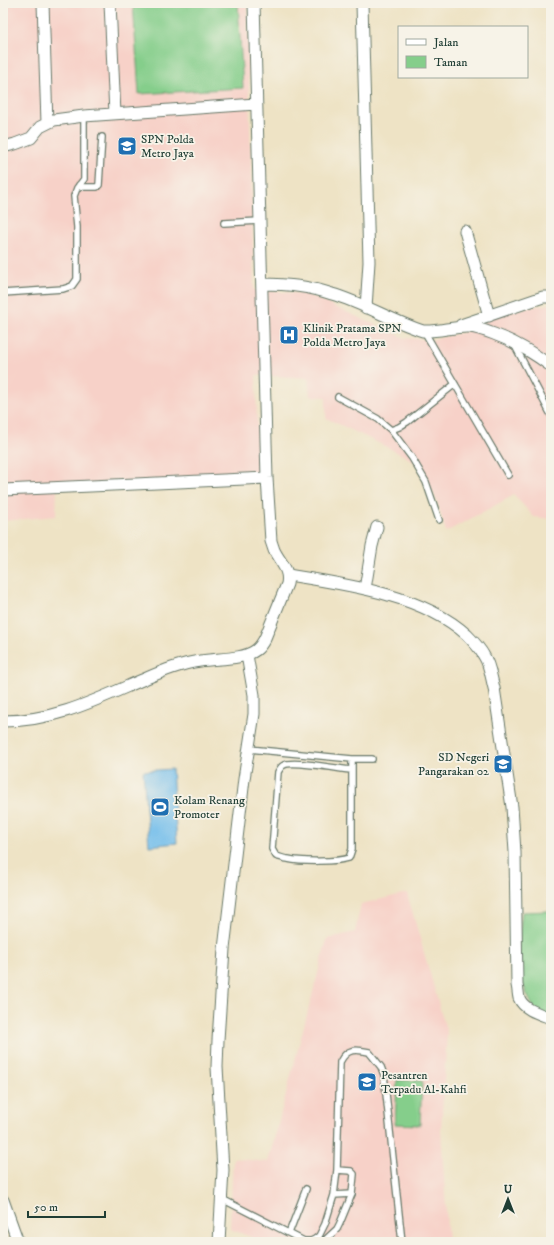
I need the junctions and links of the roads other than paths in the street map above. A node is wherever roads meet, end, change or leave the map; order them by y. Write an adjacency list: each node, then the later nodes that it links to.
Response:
1 (43, 3): 8 (street)
2 (110, 3): 6 (street)
3 (254, 3): 5 (street)
4 (362, 3): 18 (street)
5 (256, 104): 6 (street); 12 (street)
6 (115, 114): 7 (street)
7 (84, 116): 8 (street); 11 (lane)
8 (47, 123): 10 (street)
9 (102, 137): 11 (lane)
10 (3, 147)
11 (79, 185): 16 (lane)
12 (259, 221): 13 (lane); 15 (street)
13 (224, 223)
14 (465, 231): 19 (street)
15 (262, 284): 18 (street); 29 (street)
16 (3, 293)
17 (551, 297): 19 (street)
18 (366, 308): 21 (street)
19 (489, 316): 20 (street)
20 (452, 328): 21 (street); 22 (street)
21 (423, 331): 24 (lane)
22 (512, 341): 23 (street); 26 (lane)
23 (551, 366)
24 (455, 384): 27 (lane); 28 (lane)
25 (338, 397): 27 (lane)
26 (551, 415)
27 (391, 430): 31 (lane)
28 (508, 475)
29 (267, 478): 30 (street); 33 (street)
30 (3, 490)
31 (439, 520)
32 (377, 526): 34 (street)
33 (288, 575): 34 (street); 35 (street)
34 (365, 590): 41 (street)
35 (246, 655): 36 (street); 37 (street)
36 (3, 722)
37 (249, 749): 38 (lane); 46 (street)
38 (352, 759): 39 (lane); 40 (lane)
39 (372, 759)
40 (351, 770): 40 (lane)
41 (551, 1018)
42 (337, 1170): 44 (lane); 45 (lane); 52 (lane)
43 (306, 1189): 48 (lane)
44 (352, 1194): 45 (lane); 51 (lane)
45 (334, 1195): 48 (lane)
46 (222, 1199): 48 (lane); 50 (street)
47 (3, 1200): 49 (street)
48 (289, 1233)
49 (18, 1242)
50 (219, 1242)
51 (323, 1242)
52 (402, 1242)

